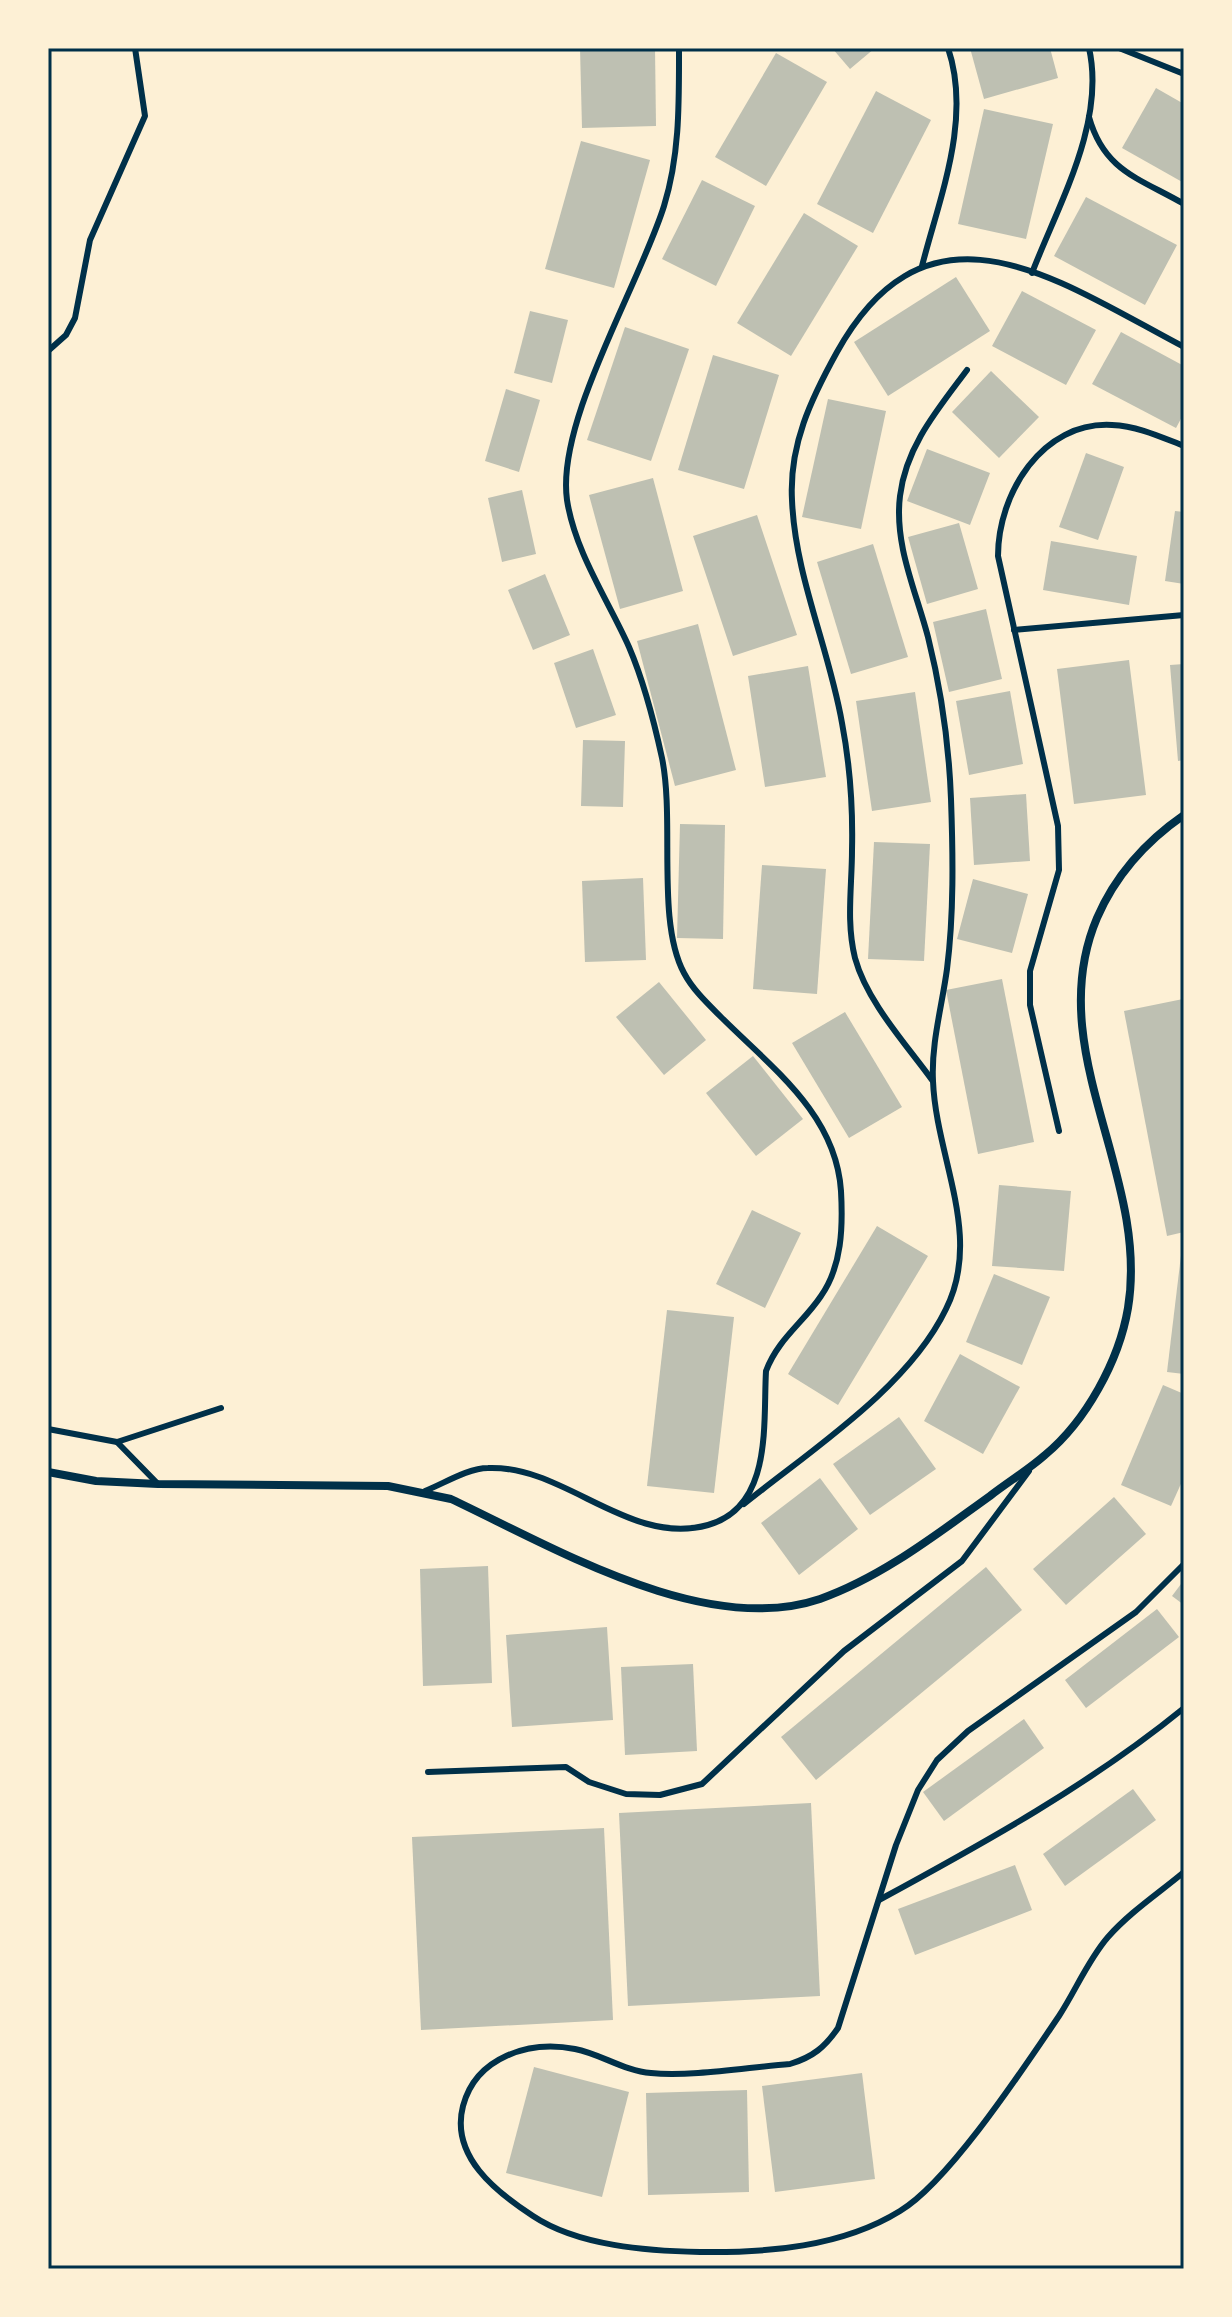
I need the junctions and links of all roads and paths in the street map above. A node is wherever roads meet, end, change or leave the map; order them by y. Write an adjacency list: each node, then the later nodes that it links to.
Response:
1 (135, 48): 12 (lane)
2 (679, 48): 27 (lane)
3 (948, 48): 9 (lane)
4 (1089, 48): 7 (lane)
5 (1119, 48): 6 (lane)
6 (1184, 74)
7 (1089, 117): 8 (lane); 10 (lane)
8 (1184, 204)
9 (922, 266): 10 (lane); 18 (lane)
10 (1032, 273): 11 (lane)
11 (1184, 347)
12 (48, 351)
13 (967, 370): 18 (lane)
14 (1184, 446): 16 (lane)
15 (1184, 615): 16 (lane)
16 (1014, 630): 19 (lane)
17 (1184, 815): 23 (street)
18 (932, 1080): 27 (lane)
19 (1059, 1131)
20 (221, 1408): 22 (lane)
21 (48, 1429): 22 (lane)
22 (117, 1442): 25 (lane)
23 (1035, 1463): 26 (street); 30 (lane)
24 (48, 1472): 25 (street)
25 (158, 1484): 26 (street)
26 (425, 1491): 27 (lane)
27 (728, 1516)
28 (1184, 1564): 32 (lane)
29 (1184, 1708): 32 (lane)
30 (428, 1772)
31 (1184, 1872): 32 (lane)
32 (879, 1900)

